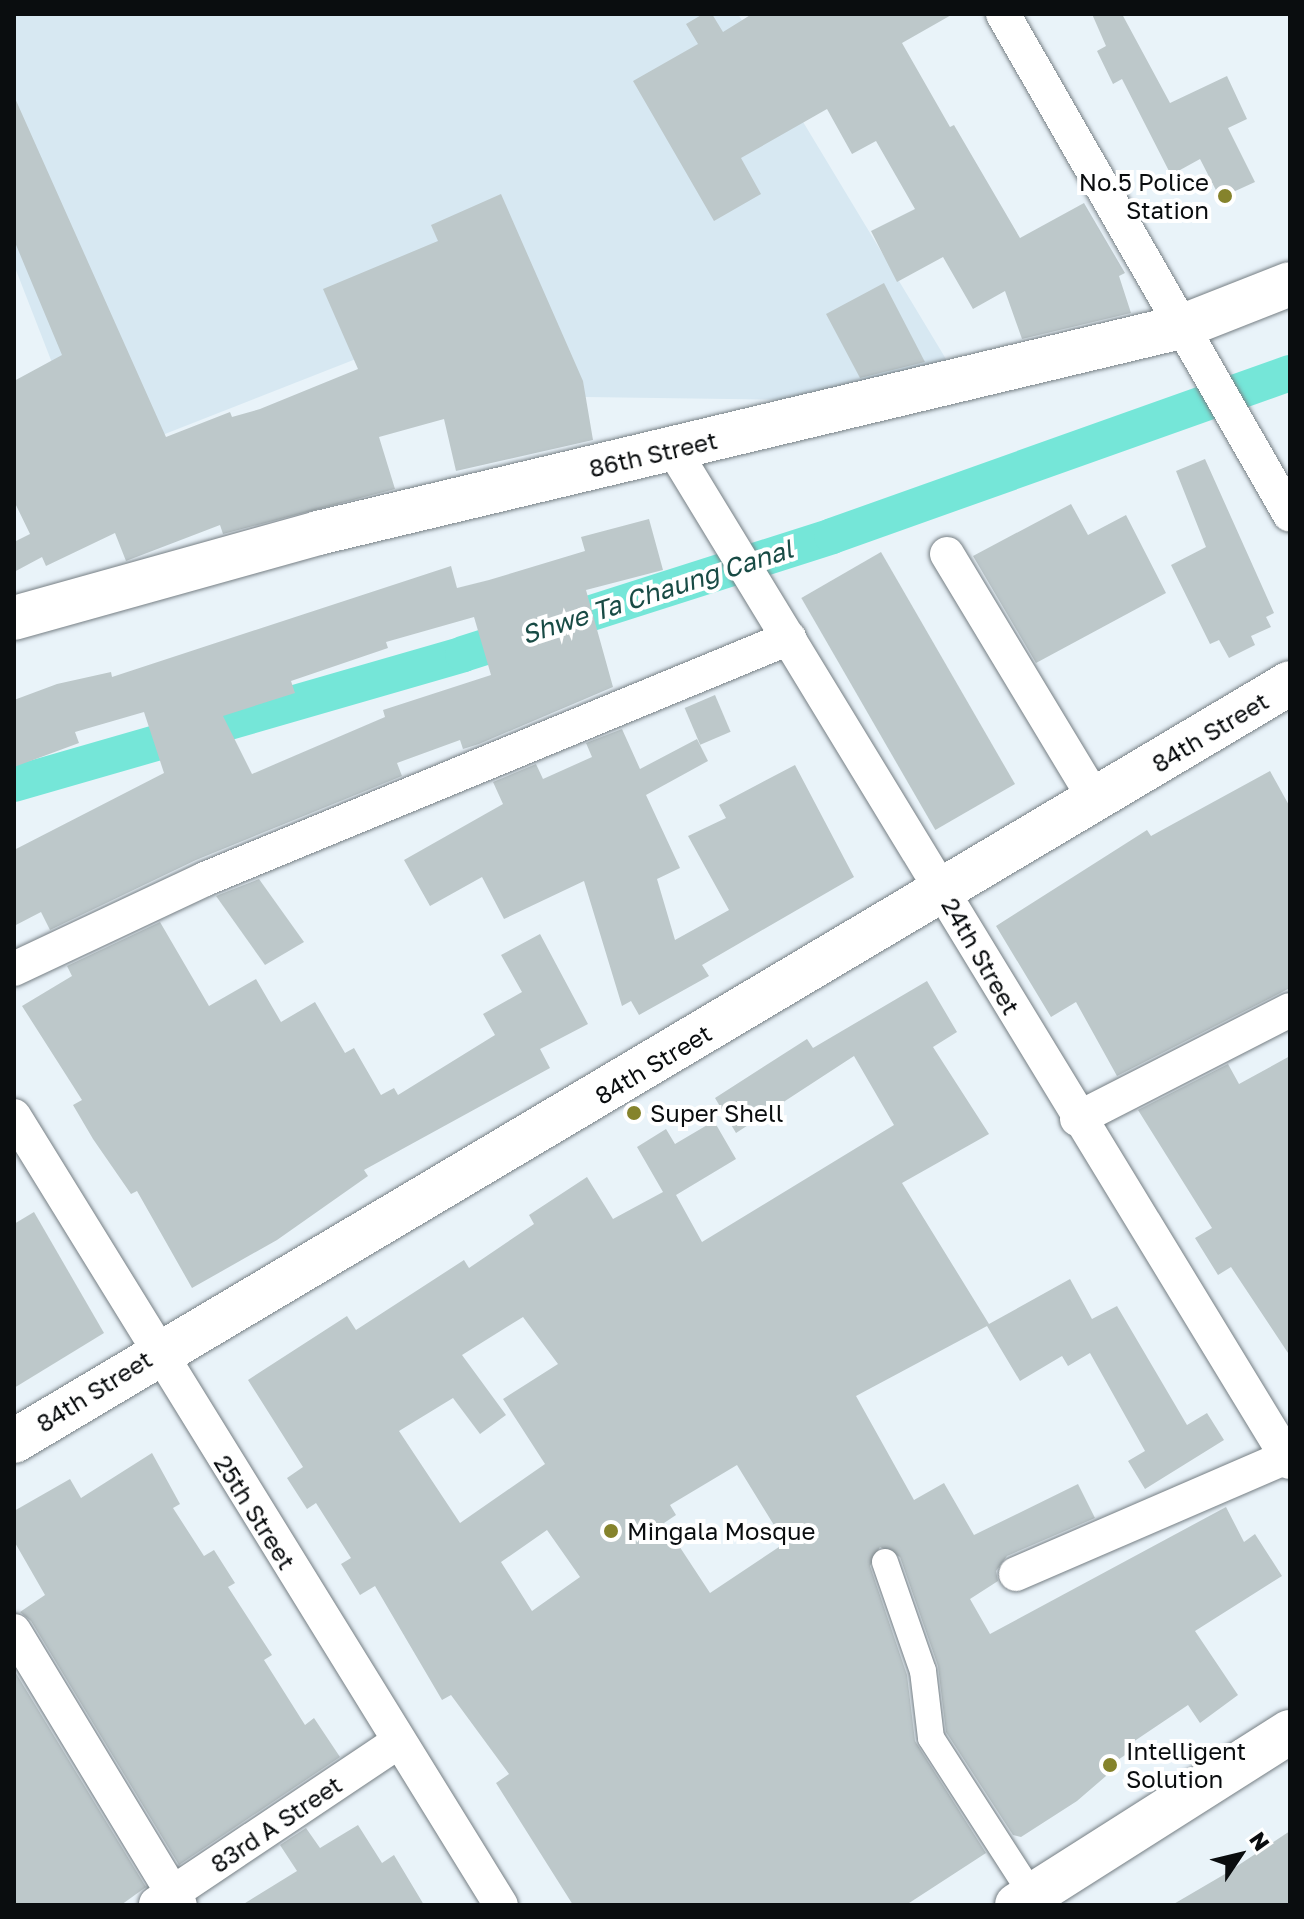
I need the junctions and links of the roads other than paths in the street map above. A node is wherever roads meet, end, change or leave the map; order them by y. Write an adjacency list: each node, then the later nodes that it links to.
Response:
1 (1003, 14): 3 (street)
2 (1290, 284): 3 (street, 86th Street)
3 (1181, 327): 4 (street, 86th Street); 5 (street)
4 (673, 449): 7 (street, 86th Street); 8 (street, 24th Street)
5 (1290, 515)
6 (947, 554): 10 (street)
7 (14, 618)
8 (789, 638): 11 (street, 24th Street); 12 (street)
9 (1290, 683): 10 (street, 84th Street)
10 (1096, 801): 11 (street, 84th Street)
11 (944, 892): 15 (street, 24th Street); 16 (street, 84th Street)
12 (14, 969)
13 (1290, 1010): 15 (street)
14 (14, 1116): 16 (street, 25th Street)
15 (1077, 1119): 18 (street, 24th Street)
16 (155, 1352): 17 (street, 84th Street); 23 (street, 25th Street)
17 (14, 1441)
18 (1288, 1459): 20 (street)
19 (885, 1562): 24 (street)
20 (1016, 1574)
21 (14, 1631): 25 (street)
22 (1290, 1732): 24 (street)
23 (398, 1742): 25 (street, 83rd A Street); 26 (street, 25th Street)
24 (1029, 1900)
25 (169, 1901)
26 (501, 1905)

